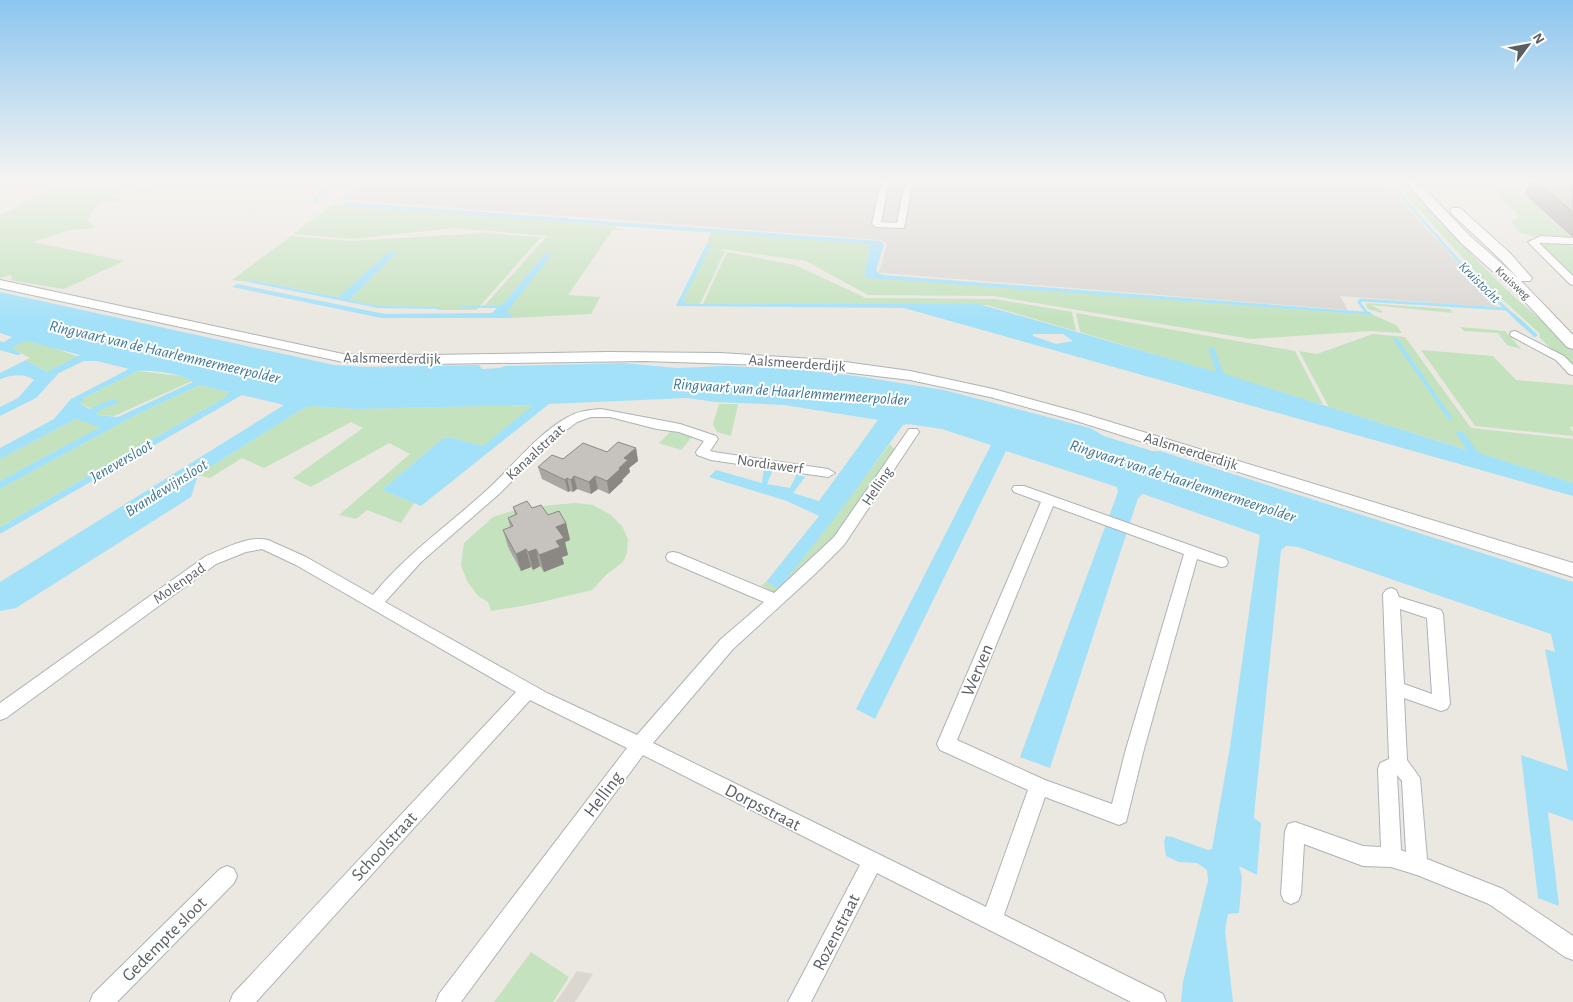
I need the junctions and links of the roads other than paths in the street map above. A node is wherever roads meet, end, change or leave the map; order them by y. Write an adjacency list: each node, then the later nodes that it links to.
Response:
1 (1454, 228): 8 (main road, Kruisweg)
2 (1473, 228): 6 (main road, Kruisweg)
3 (1573, 241): 4 (street)
4 (1573, 282)
5 (0, 284): 18 (street, Aalsmeerderdijk)
6 (1573, 331)
7 (1515, 334): 9 (street)
8 (1573, 344)
9 (1573, 372)
10 (913, 432): 19 (street, Helling)
11 (711, 456): 12 (street, Nordiawerf); 20 (street, Kanaalstraat)
12 (828, 473)
13 (1018, 489): 14 (street)
14 (1048, 501): 15 (street); 26 (street, Werven)
15 (1192, 551): 17 (street); 26 (street, Werven)
16 (673, 557): 19 (street)
17 (1221, 562)
18 (1573, 570)
19 (774, 600): 24 (street, Helling)
20 (376, 604): 22 (street, Dorpsstraat); 23 (street, Molenpad)
21 (1395, 688): 21 (street); 25 (street)
22 (528, 691): 24 (street, Dorpsstraat); 35 (street, Schoolstraat)
23 (0, 713)
24 (640, 745): 28 (street, Dorpsstraat); 36 (street, Helling)
25 (1398, 763): 27 (street); 29 (street)
26 (1039, 786): 32 (street)
27 (1392, 857): 29 (street); 31 (street)
28 (872, 862): 32 (street, Dorpsstraat); 37 (street, Rozenstraat)
29 (1417, 865): 33 (street)
30 (227, 876): 34 (street, Gedempte sloot)
31 (1291, 894)
32 (991, 921): 38 (street, Dorpsstraat)
33 (1573, 949)
34 (101, 1002)
35 (241, 1002)
36 (447, 1002)
37 (799, 1002)
38 (1155, 1002)

